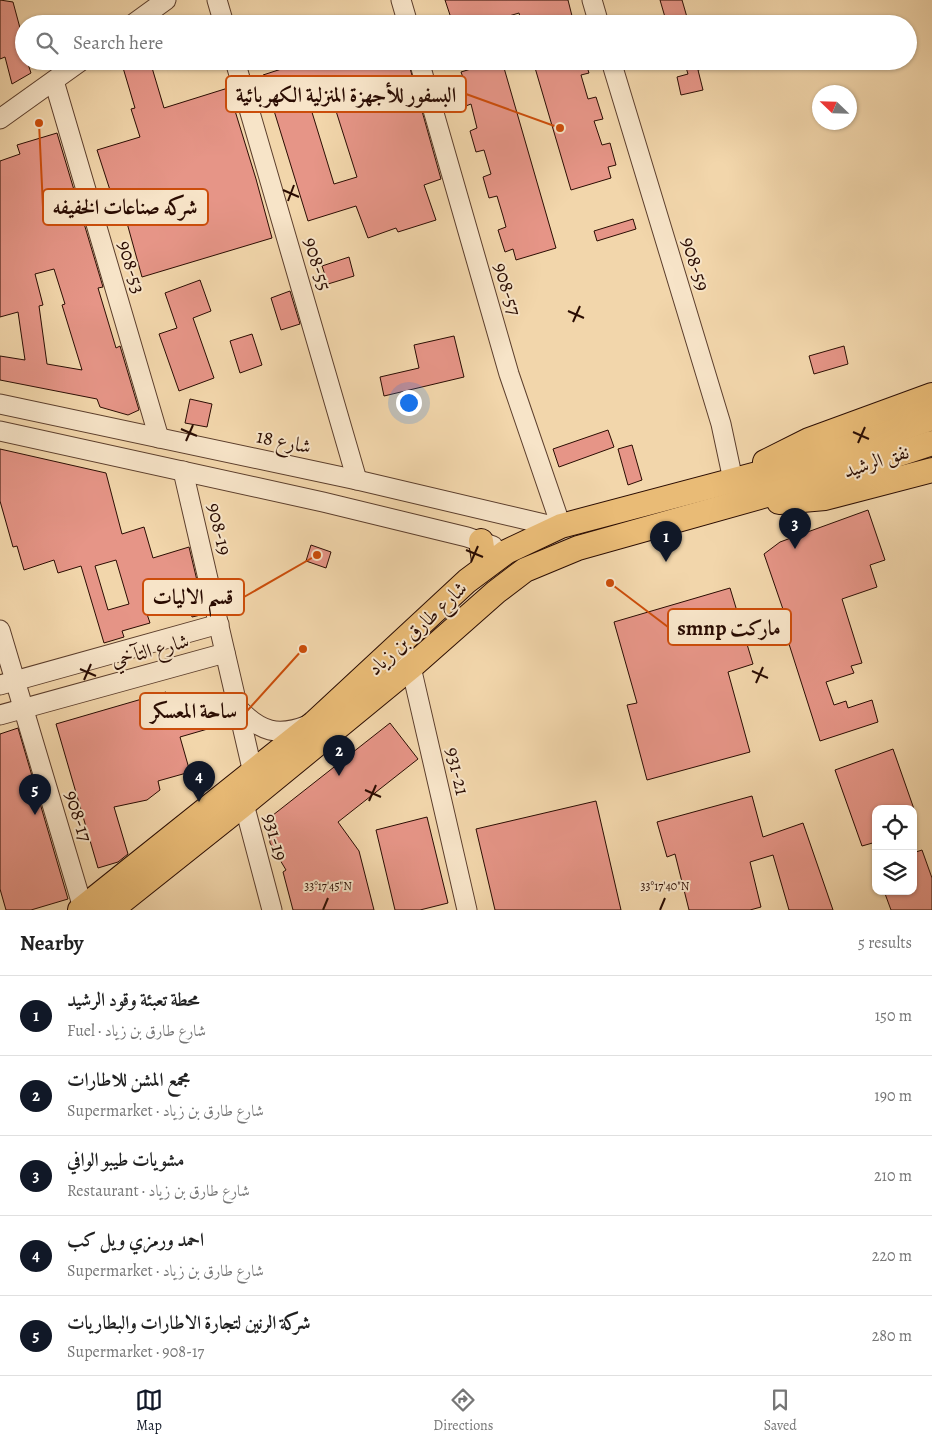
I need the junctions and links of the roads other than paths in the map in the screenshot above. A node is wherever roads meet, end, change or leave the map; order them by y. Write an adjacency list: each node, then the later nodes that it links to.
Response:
1 (166, 0): 5 (street)
2 (217, 0): 6 (street)
3 (402, 0): 7 (street)
4 (592, 0): 8 (street)
5 (145, 15)
6 (221, 15)
7 (406, 15)
8 (596, 15)
9 (69, 70): 13 (street)
10 (238, 70): 25 (street, 908-55)
11 (422, 70): 29 (street, 908-57)
12 (613, 70): 26 (street, 908-59)
13 (54, 81): 14 (street); 19 (street, 908-53)
14 (0, 119)
15 (932, 395): 26 (main road)
16 (0, 404): 19 (street, شارع 18)
17 (932, 418): 21 (main road, نفق الرشيد)
18 (0, 431): 23 (street)
19 (158, 438): 24 (street, شارع 18)
20 (932, 443): 21 (main road, نفق الرشيد)
21 (817, 469): 26 (main road, شارع طارق بن زياد); 28 (main road, شارع طارق بن زياد)
22 (932, 470): 28 (main road)
23 (183, 471): 27 (street); 33 (street, 908-19)
24 (313, 471): 25 (street, شارع 18); 27 (street)
25 (357, 480): 29 (street, شارع 18)
26 (735, 480): 29 (main road, شارع طارق بن زياد)
27 (307, 498): 30 (street)
28 (742, 502): 37 (main road, شارع طارق بن زياد)
29 (559, 527): 31 (main road, شارع طارق بن زياد)
30 (481, 541): 31 (street); 32 (main road)
31 (506, 552): 32 (main road, شارع طارق بن زياد)
32 (485, 567): 35 (main road, شارع طارق بن زياد)
33 (219, 624): 36 (street, 908-19); 38 (street, شارع التآخي)
34 (0, 630): 38 (street, 908-17)
35 (396, 647): 37 (street, 931-21); 42 (main road, شارع طارق بن زياد)
36 (225, 653): 39 (street, 908-19); 40 (street, شارع التآخي)
37 (411, 667): 44 (main road, شارع طارق بن زياد); 48 (street, 931-21)
38 (7, 683): 40 (street, 908-17)
39 (238, 708): 42 (street); 43 (street, 908-19)
40 (22, 709): 41 (street, شارع التآخي); 46 (street, 908-17)
41 (0, 715)
42 (314, 723): 43 (main road, شارع طارق بن زياد)
43 (253, 774): 46 (main road, شارع طارق بن زياد)
44 (244, 804): 45 (main road, شارع طارق بن زياد); 47 (street, 931-19)
45 (122, 906)
46 (82, 909)
47 (272, 910)
48 (467, 910)

